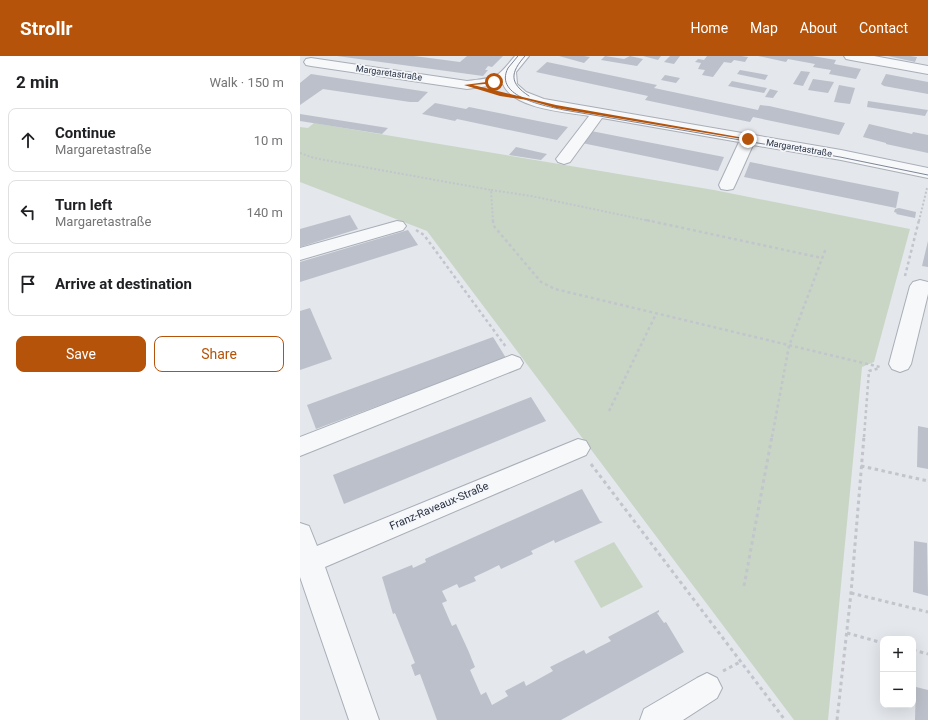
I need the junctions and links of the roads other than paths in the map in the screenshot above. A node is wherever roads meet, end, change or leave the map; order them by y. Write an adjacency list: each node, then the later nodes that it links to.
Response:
1 (522, 56): 5 (street, Margaretastraße)
2 (851, 56): 4 (street)
3 (310, 63): 6 (street, Margaretastraße)
4 (928, 70)
5 (509, 72): 6 (street, Margaretastraße); 7 (street, Margaretastraße)
6 (467, 85): 7 (street, Margaretastraße)
7 (528, 99): 8 (street, Margaretastraße)
8 (598, 114): 9 (street, Margaretastraße); 10 (street)
9 (748, 139): 11 (street, Margaretastraße); 12 (street)
10 (564, 159)
11 (928, 173)
12 (727, 185)
13 (397, 226): 14 (street)
14 (300, 254)
15 (917, 284): 17 (street)
16 (512, 363): 18 (street)
17 (890, 366)
18 (300, 447)
19 (578, 448): 21 (street, Franz-Raveaux-Straße)
20 (300, 534): 21 (street)
21 (304, 563): 23 (street)
22 (707, 688): 24 (street)
23 (364, 720)
24 (655, 720)

